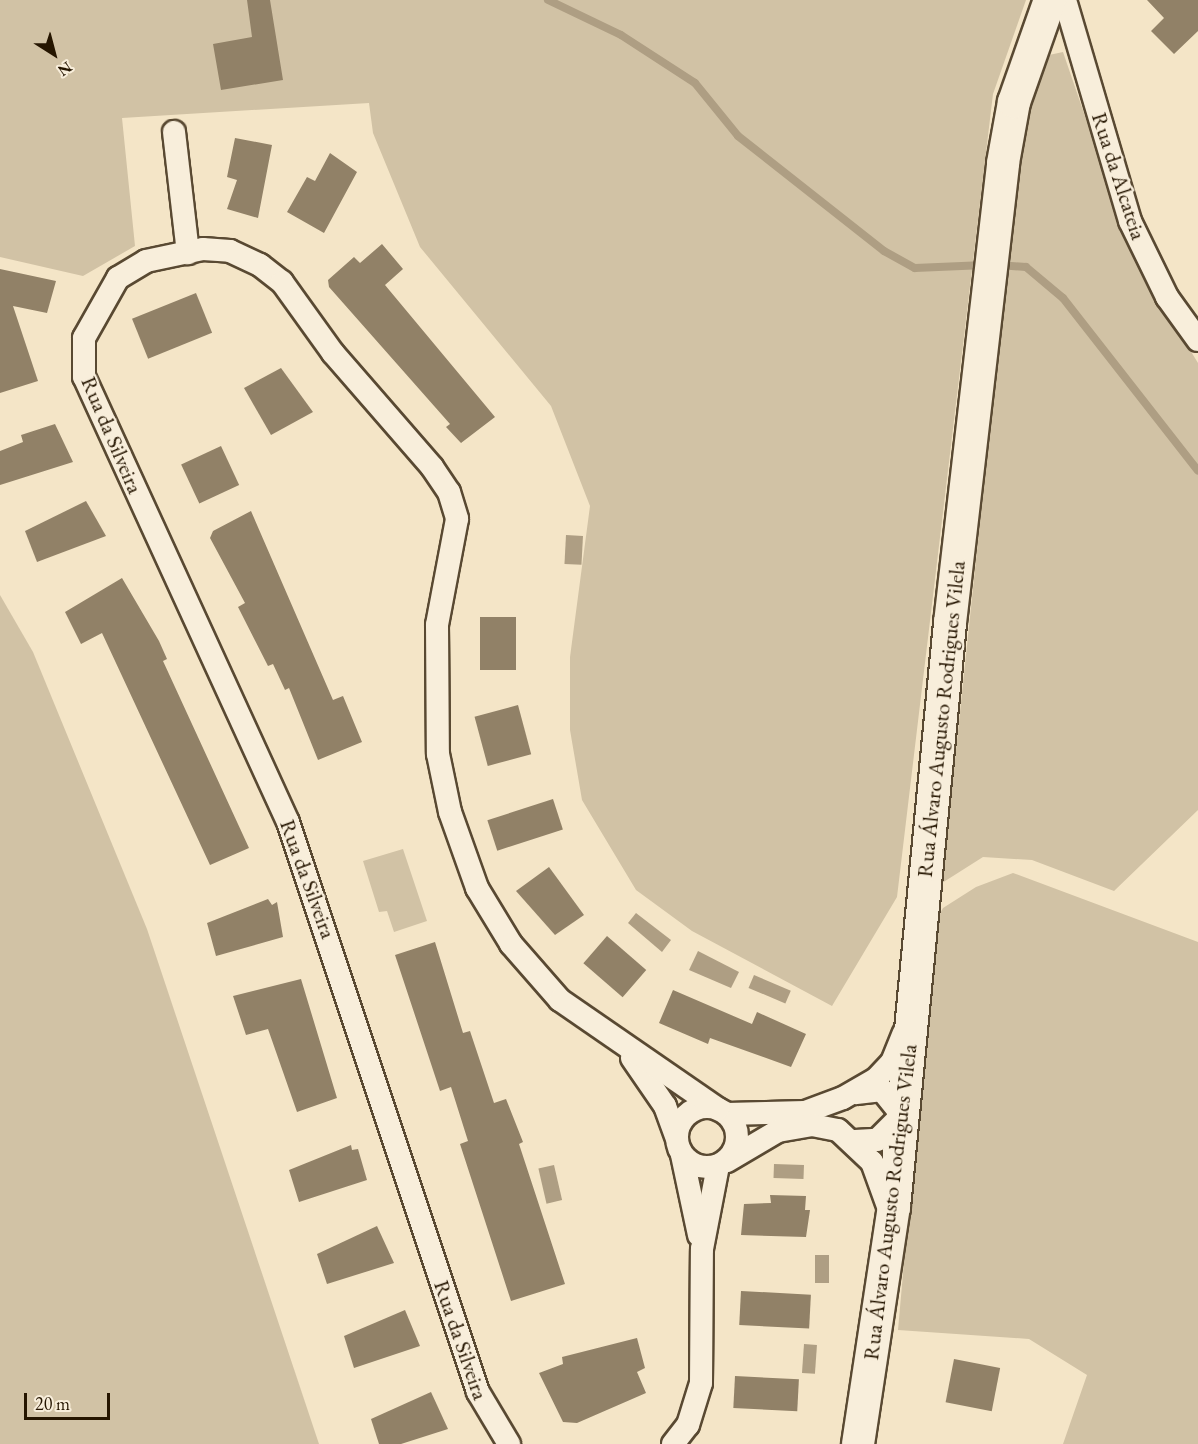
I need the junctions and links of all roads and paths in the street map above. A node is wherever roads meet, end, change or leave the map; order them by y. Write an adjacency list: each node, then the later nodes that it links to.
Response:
1 (1050, 0): 6 (main road, Rua Álvaro Augusto Rodrigues Vilela)
2 (1065, 0): 5 (street, Rua da Alcateia)
3 (174, 132): 4 (street)
4 (188, 253): 7 (street, Rua da Silveira); 16 (street, Rua da Silveira)
5 (1198, 340)
6 (912, 1012): 8 (street); 10 (main road, Rua Álvaro Augusto Rodrigues Vilela)
7 (620, 1044): 9 (street, Rua da Silveira); 12 (street, Rua da Silveira)
8 (843, 1098): 9 (street); 10 (street)
9 (722, 1112): 12 (street); 13 (street, Rua da Silveira)
10 (902, 1115): 11 (street); 14 (main road, Rua Álvaro Augusto Rodrigues Vilela)
11 (855, 1141): 13 (street); 14 (street)
12 (679, 1146): 13 (street); 15 (street, Rua da Silveira)
13 (722, 1163): 15 (street, Rua da Silveira)
14 (892, 1217): 18 (main road, Rua Álvaro Augusto Rodrigues Vilela)
15 (702, 1249): 17 (street, Rua da Silveira)
16 (509, 1444)
17 (673, 1444)
18 (858, 1444)

